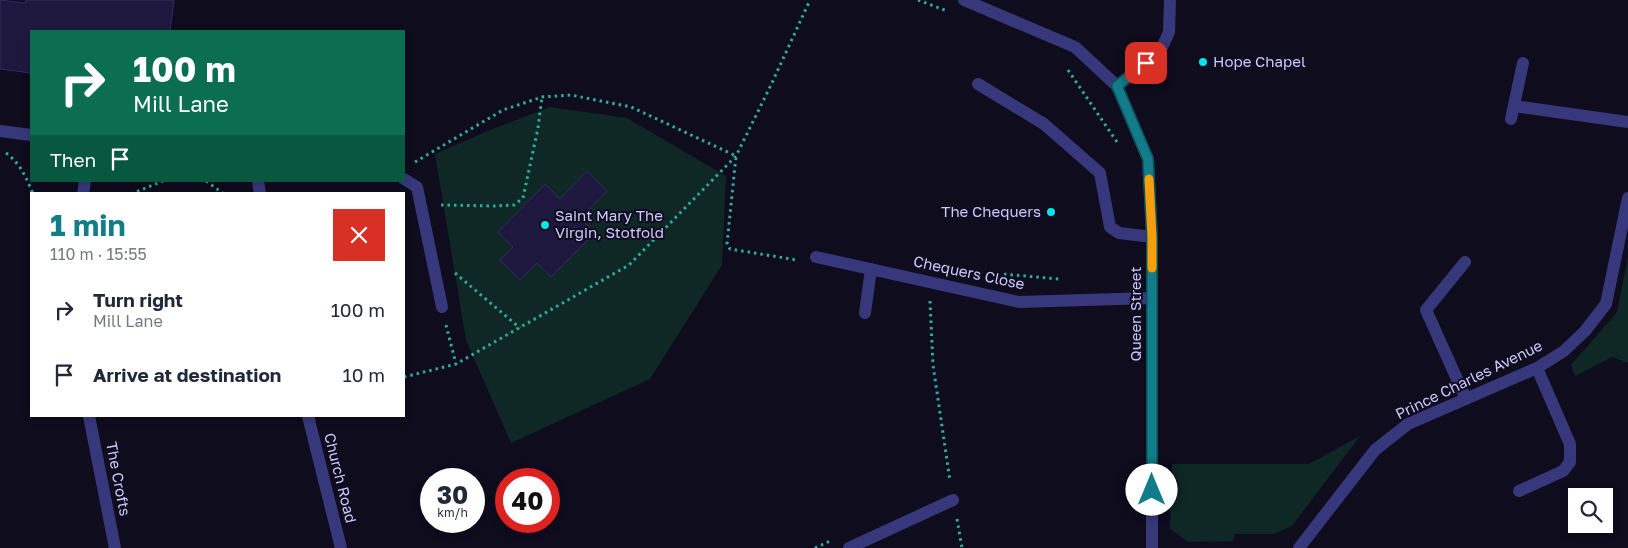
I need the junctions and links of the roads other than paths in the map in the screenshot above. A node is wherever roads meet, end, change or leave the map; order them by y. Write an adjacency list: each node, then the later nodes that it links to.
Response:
1 (964, 0): 5 (street)
2 (1170, 0): 5 (street)
3 (1523, 63): 6 (street)
4 (978, 84): 13 (street)
5 (1117, 86): 13 (street, Queen Street)
6 (1514, 106): 7 (street); 8 (street)
7 (1511, 119)
8 (1628, 122)
9 (0, 131): 10 (street)
10 (30, 135)
11 (405, 180): 18 (street)
12 (1628, 198): 20 (street, Prince Charles Avenue)
13 (1152, 237): 17 (street, Queen Street)
14 (816, 257): 16 (street, Chequers Close)
15 (1465, 262): 21 (street)
16 (871, 269): 17 (street, Chequers Close); 19 (street)
17 (1152, 298): 29 (street, Queen Street)
18 (442, 307)
19 (865, 314)
20 (1537, 368): 21 (street, Prince Charles Avenue); 24 (street)
21 (1466, 399): 30 (street, Prince Charles Avenue)
22 (89, 417): 26 (street, The Crofts)
23 (308, 417): 27 (street, Church Road)
24 (1519, 491)
25 (953, 500): 28 (street)
26 (115, 548)
27 (341, 548)
28 (849, 548)
29 (1152, 548)
30 (1298, 548)

